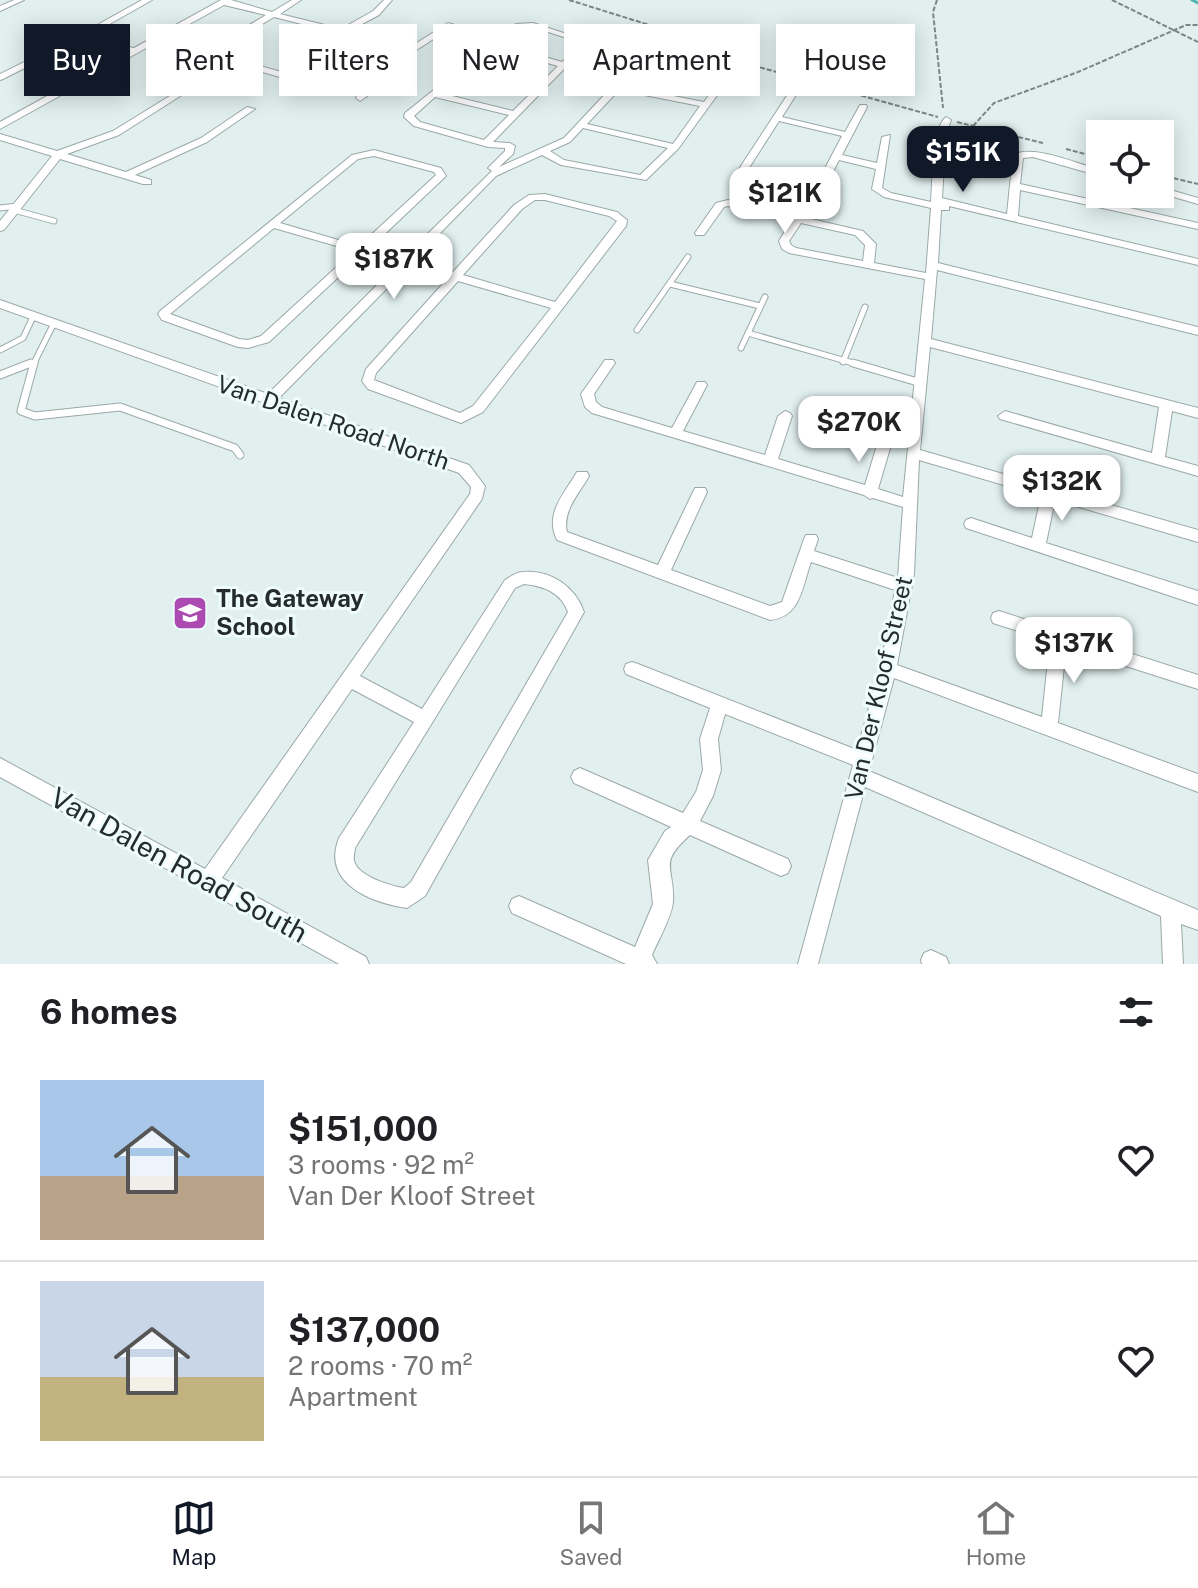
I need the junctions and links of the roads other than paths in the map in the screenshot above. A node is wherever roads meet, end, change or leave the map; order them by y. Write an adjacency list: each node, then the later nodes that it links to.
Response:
1 (20, 0): 6 (street)
2 (148, 0): 12 (street)
3 (297, 0): 7 (street)
4 (388, 0): 11 (street)
5 (225, 1): 7 (street); 8 (street)
6 (0, 9)
7 (271, 15): 9 (street); 10 (street)
8 (183, 24)
9 (256, 24)
10 (308, 24)
11 (356, 24)
12 (146, 44): 14 (street)
13 (130, 50): 14 (street)
14 (135, 51): 33 (street)
15 (24, 64): 17 (street)
16 (564, 68): 29 (street)
17 (0, 77)
18 (432, 94): 29 (street); 37 (street)
19 (176, 96): 40 (street)
20 (363, 96): 25 (street)
21 (608, 96): 32 (street)
22 (662, 96): 26 (street)
23 (713, 96): 26 (street)
24 (791, 96): 30 (street)
25 (360, 98)
26 (706, 105): 38 (street)
27 (863, 107): 34 (street)
28 (250, 109): 46 (street)
29 (515, 114): 37 (street)
30 (777, 118): 34 (street); 43 (street)
31 (946, 120): 52 (street, Van Der Kloof Street)
32 (580, 125): 38 (street); 39 (street)
33 (0, 126)
34 (848, 135): 41 (street)
35 (0, 137): 40 (street)
36 (887, 137): 42 (street)
37 (487, 143): 45 (street); 45 (street)
38 (675, 147): 39 (street)
39 (544, 152): 45 (street)
40 (59, 154): 46 (street); 54 (street)
41 (837, 157): 42 (street); 49 (street)
42 (882, 167): 52 (street)
43 (744, 169)
44 (1086, 170): 48 (street)
45 (493, 171): 65 (street)
46 (128, 175): 47 (street)
47 (147, 182)
48 (1014, 186): 55 (street); 59 (street)
49 (819, 189)
50 (1174, 194): 51 (street)
51 (1198, 201)
52 (937, 203): 55 (street); 67 (street, Van Der Kloof Street)
53 (0, 208): 54 (lane)
54 (16, 208): 57 (lane); 60 (street)
55 (1008, 218): 64 (street)
56 (797, 220): 61 (street); 66 (street); 66 (street)
57 (54, 221)
58 (271, 224): 62 (street); 62 (street); 62 (street)
59 (1198, 226)
60 (0, 228)
61 (700, 233)
62 (363, 250): 65 (street)
63 (688, 257): 69 (lane)
64 (1198, 262)
65 (407, 263): 68 (street); 89 (street)
66 (868, 266): 67 (street)
67 (932, 271): 78 (street); 80 (street, Van Der Kloof Street)
68 (455, 276): 72 (street); 72 (street); 72 (street)
69 (670, 284): 73 (lane); 77 (lane)
70 (765, 297): 73 (lane)
71 (0, 304): 75 (street, Van Dalen Road North)
72 (558, 306)
73 (760, 306): 79 (lane)
74 (865, 307): 84 (lane)
75 (33, 317): 76 (street, Van Dalen Road North); 82 (lane)
76 (54, 323): 83 (lane); 89 (street, Van Dalen Road North)
77 (637, 330)
78 (1198, 331)
79 (748, 333): 81 (lane); 84 (lane)
80 (925, 342): 87 (street, Van Der Kloof Street); 90 (street)
81 (741, 348)
82 (0, 350)
83 (35, 362): 86 (lane); 97 (lane)
84 (843, 362): 87 (lane)
85 (609, 363): 94 (street)
86 (0, 375)
87 (921, 383): 96 (street, Van Der Kloof Street)
88 (701, 385): 94 (street)
89 (269, 401): 116 (street, Van Dalen Road North)
90 (1166, 405): 91 (street); 98 (street)
91 (1198, 413)
92 (785, 416): 99 (street)
93 (1005, 416): 98 (street)
94 (675, 434): 99 (street)
95 (884, 445): 104 (street)
96 (913, 453): 103 (street); 105 (street, Van Der Kloof Street)
97 (240, 455)
98 (1158, 460): 100 (street)
99 (770, 462): 104 (street)
100 (1198, 471)
101 (582, 476): 109 (street)
102 (700, 492): 109 (street)
103 (1049, 493): 107 (street); 108 (street)
104 (870, 494): 105 (street)
105 (910, 504): 110 (street, Van Der Kloof Street)
106 (971, 524): 108 (street)
107 (1198, 536)
108 (1038, 546): 111 (street)
109 (662, 573): 110 (street)
110 (904, 587): 115 (street, Van Der Kloof Street)
111 (1198, 598)
112 (999, 618): 113 (street)
113 (1059, 637): 117 (street); 120 (street)
114 (632, 669): 118 (street)
115 (888, 669): 120 (street); 122 (street, Van Der Kloof Street)
116 (349, 679): 119 (street); 127 (street, Van Dalen Road North)
117 (1198, 682)
118 (720, 704): 122 (street); 125 (street)
119 (425, 719): 119 (street)
120 (1049, 728): 124 (street)
121 (0, 767): 127 (street, Van Dalen Road South)
122 (862, 769): 129 (street); 133 (street, Van Der Kloof Street)
123 (580, 777): 125 (street)
124 (1198, 783)
125 (687, 825): 126 (street); 131 (street)
126 (781, 866)
127 (208, 881): 132 (street, Van Dalen Road South)
128 (519, 906): 131 (street)
129 (1171, 910): 130 (street); 134 (street)
130 (1198, 920)
131 (644, 962)
132 (359, 964)
133 (808, 964)
134 (1173, 964)

